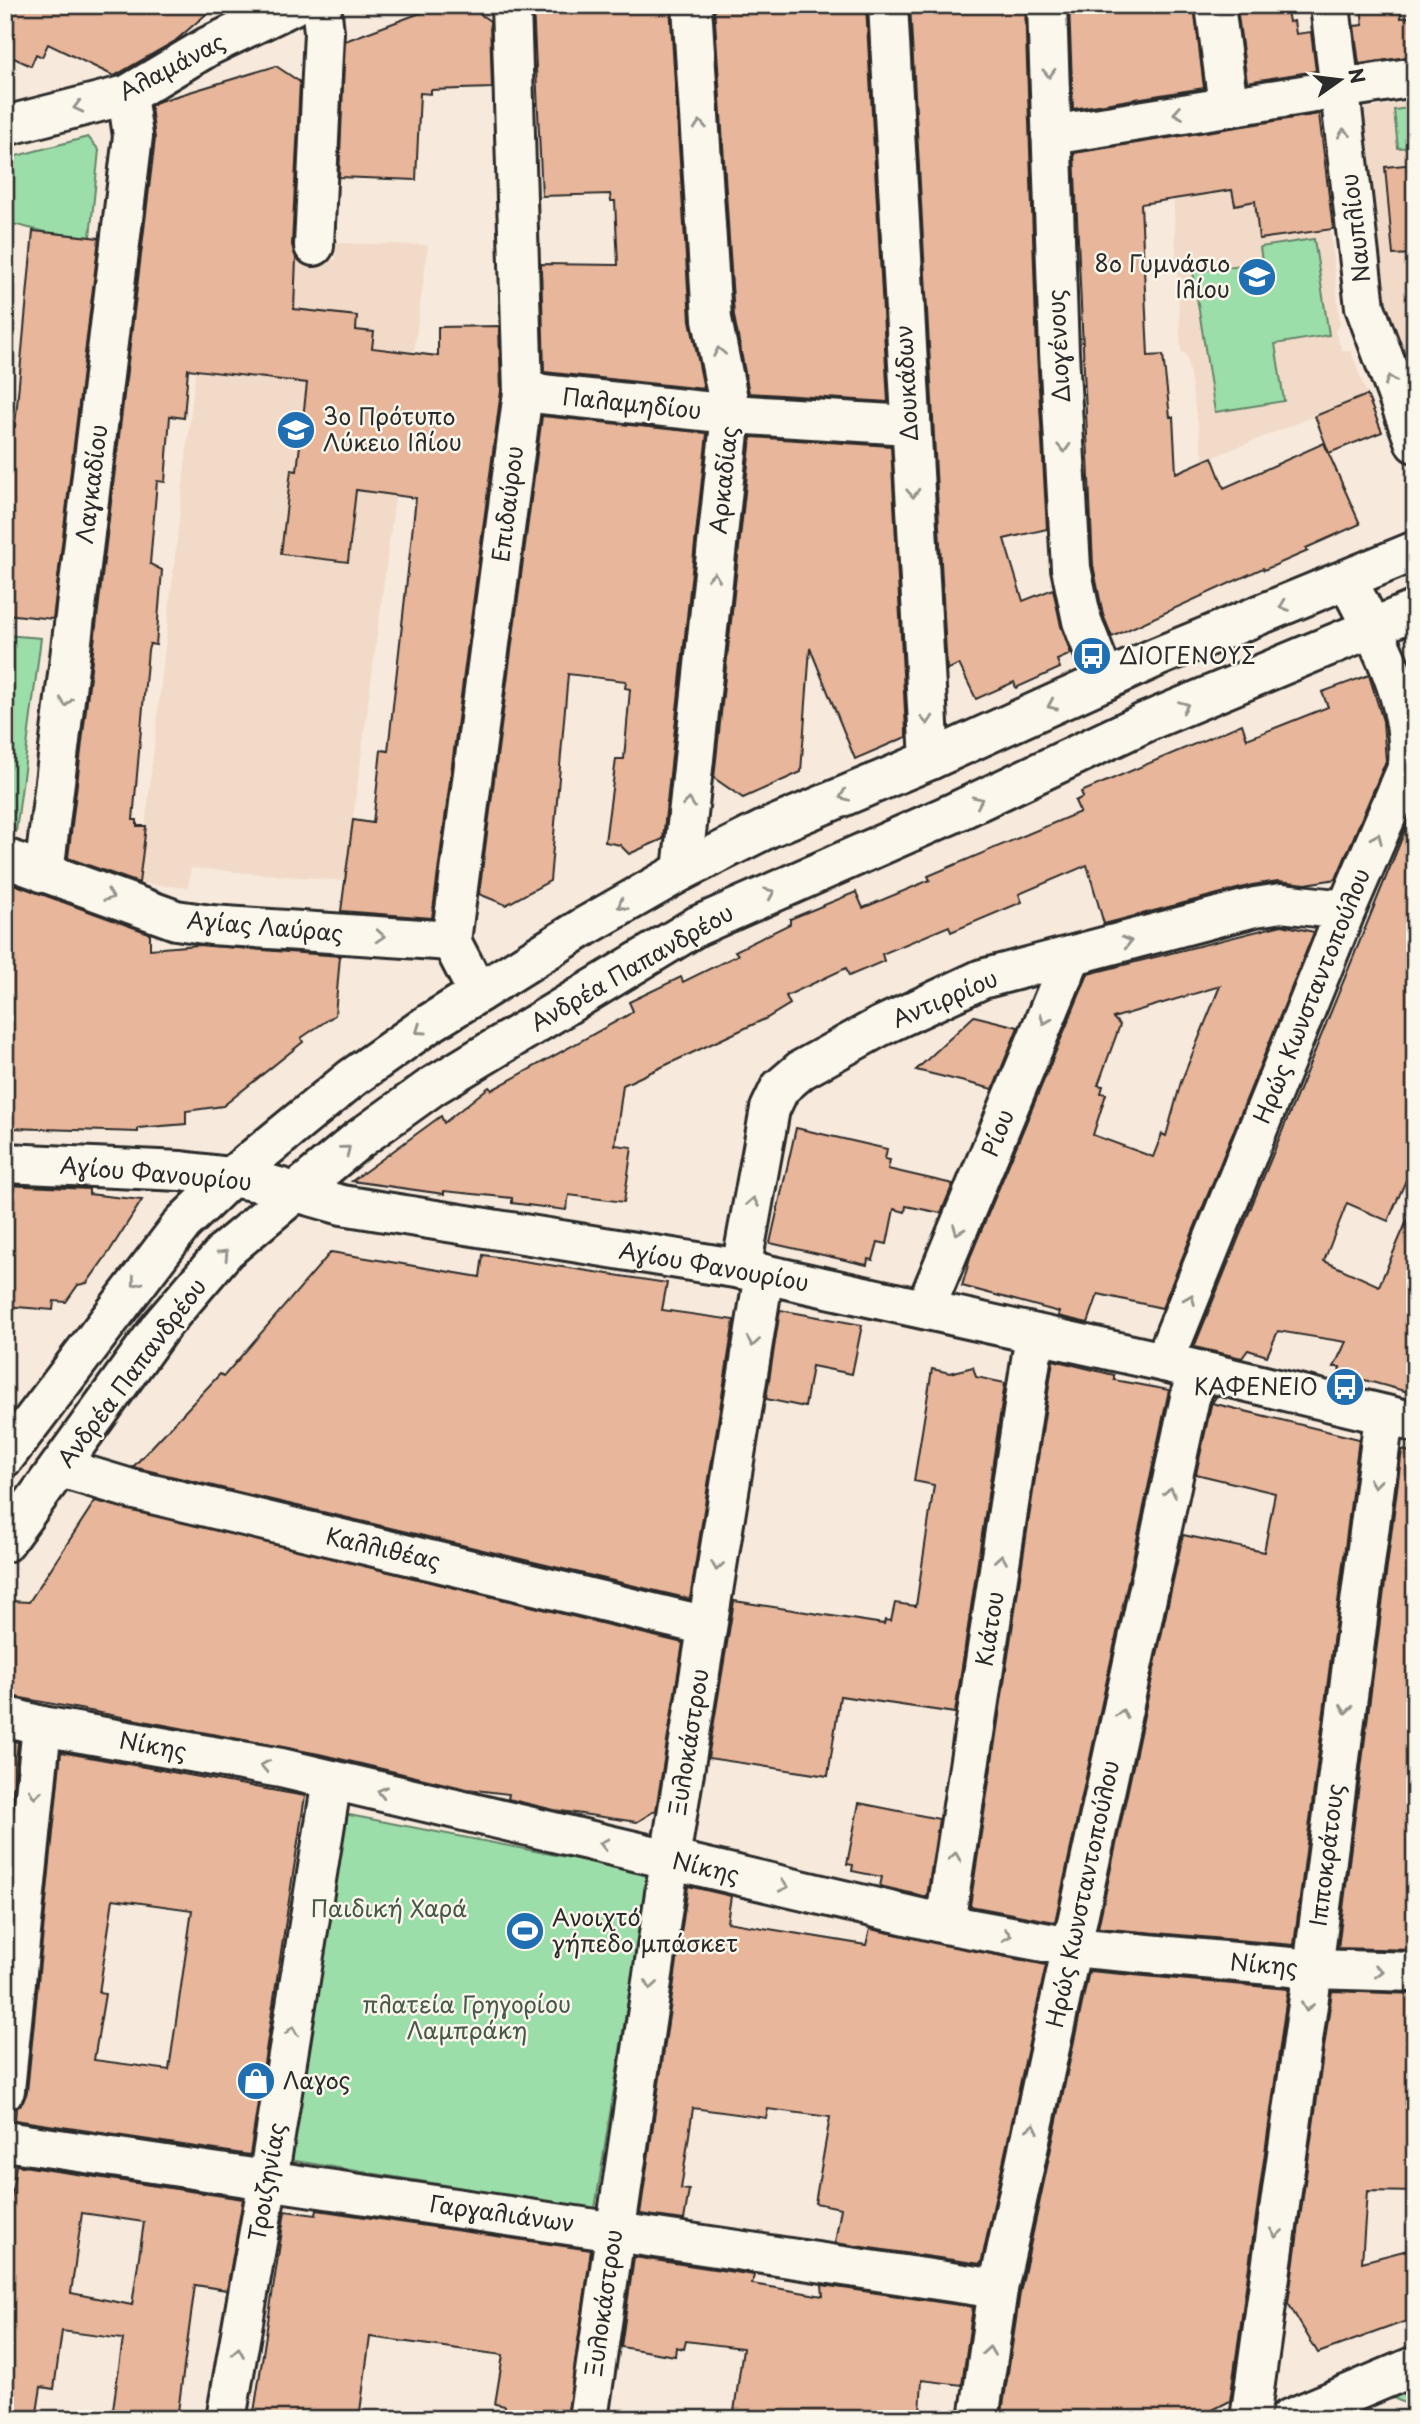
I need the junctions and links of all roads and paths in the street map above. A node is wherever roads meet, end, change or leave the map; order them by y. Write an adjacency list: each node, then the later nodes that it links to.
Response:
1 (321, 5): 15 (street)
2 (511, 5): 16 (street, Επιδαύρου)
3 (692, 5): 17 (street, Αρκαδίας, one-way to 3)
4 (888, 5): 18 (street, Δουκάδων)
5 (1046, 5): 14 (street, Διογένους, one-way to 14)
6 (1215, 5): 12 (street)
7 (1329, 5): 10 (street, Ναυπλίου)
8 (277, 10): 11 (street, Αλαμάνας)
9 (1415, 77): 10 (street)
10 (1339, 90): 12 (street); 19 (street, Ναυπλίου, one-way to 10)
11 (127, 95): 13 (street, Αλαμάνας, one-way to 13); 28 (street, Λαγκαδίου, one-way to 28)
12 (1228, 105): 14 (street, one-way to 14)
13 (5, 126)
14 (1051, 135): 24 (street, Διογένους, one-way to 24)
15 (314, 246)
16 (523, 392): 17 (street, Παλαμηδίου); 30 (street, Επιδαύρου)
17 (731, 414): 18 (street, Παλαμηδίου); 27 (street, Αρκαδίας, one-way to 17)
18 (909, 425): 25 (street, Δουκάδων, one-way to 25)
19 (1415, 443)
20 (1415, 551): 21 (street)
21 (1347, 580): 23 (street, Ηρώς Κωνσταντοπούλου); 24 (street, one-way to 24)
22 (1415, 610): 23 (street, Ανδρέα Παπανδρέου)
23 (1372, 627): 29 (street, Ηρώς Κωνσταντοπούλου, one-way to 23); 35 (street, Ανδρέα Παπανδρέου, one-way to 23)
24 (1105, 681): 25 (street, one-way to 25)
25 (930, 760): 27 (street, one-way to 27)
26 (5, 858): 28 (street, Αγίας Λαύρας)
27 (682, 871): 32 (street, one-way to 32)
28 (44, 873): 30 (street, Αγίας Λαύρας, one-way to 30)
29 (1346, 910): 31 (street, Αντιρρίου, one-way to 29); 39 (street, Ηρώς Κωνσταντοπούλου, one-way to 29)
30 (451, 941): 32 (street)
31 (1071, 957): 36 (street, Αντιρρίου, one-way to 31); 37 (street, Ρίου, one-way to 37)
32 (478, 993): 34 (street, one-way to 34)
33 (5, 1163): 34 (street, Αγίου Φανουρίου)
34 (231, 1177): 35 (street, Αγίου Φανουρίου); 41 (street, one-way to 41)
35 (292, 1192): 36 (street, Αγίου Φανουρίου); 42 (street, Ανδρέα Παπανδρέου, one-way to 35)
36 (752, 1271): 37 (street, Αγίου Φανουρίου); 44 (street, Ξυλοκάστρου, one-way to 44)
37 (925, 1309): 38 (street, Αγίου Φανουρίου)
38 (1035, 1334): 39 (street, Αγίου Φανουρίου); 49 (street, Κιάτου, one-way to 38)
39 (1180, 1366): 40 (street, Αγίου Φανουρίου); 50 (street, Ηρώς Κωνσταντοπούλου, one-way to 39)
40 (1399, 1419): 51 (street, Ιπποκράτους, one-way to 51)
41 (5, 1457)
42 (61, 1468): 43 (street, Ανδρέα Παπανδρέου); 44 (street, Καλλιθέας)
43 (5, 1542)
44 (707, 1626): 48 (street, Ξυλοκάστρου)
45 (5, 1716): 46 (street, Νίκης)
46 (42, 1726): 47 (street, Νίκης, one-way to 46); 53 (street, one-way to 53)
47 (332, 1780): 48 (street, Νίκης, one-way to 47); 55 (street, Τροιζηνίας, one-way to 47)
48 (670, 1859): 49 (street, Νίκης, one-way to 49); 56 (street, Ξυλοκάστρου, one-way to 56)
49 (945, 1924): 50 (street, Νίκης, one-way to 50)
50 (1072, 1947): 51 (street, Νίκης); 57 (street, Ηρώς Κωνσταντοπούλου, one-way to 50)
51 (1313, 1969): 52 (street, Νίκης, one-way to 52); 62 (street, Ιπποκράτους, one-way to 62)
52 (1415, 1972)
53 (5, 2090)
54 (5, 2141): 55 (street, Γαργαλιάνων)
55 (268, 2180): 56 (street, Γαργαλιάνων); 59 (street, Τροιζηνίας, one-way to 55)
56 (614, 2231): 57 (street, Γαργαλιάνων); 60 (street, Ξυλοκάστρου)
57 (998, 2289): 61 (street, Ηρώς Κωνσταντοπούλου, one-way to 57)
58 (1415, 2366): 63 (street)
59 (226, 2419)
60 (588, 2419)
61 (979, 2419)
62 (1250, 2419)
63 (1289, 2419)

